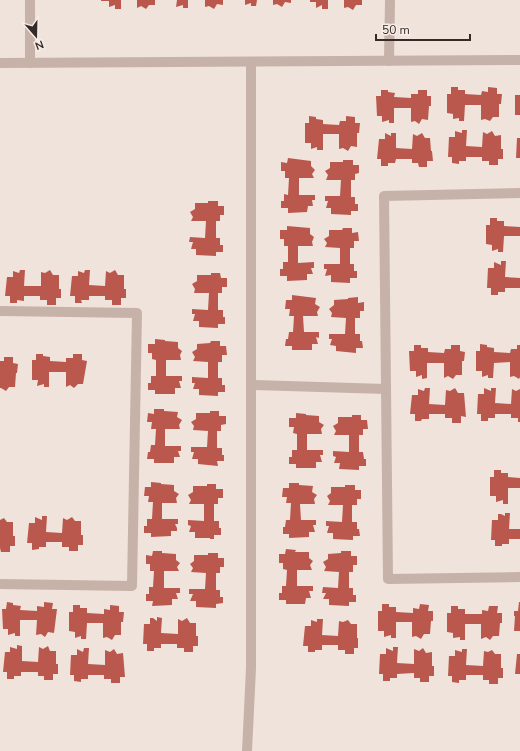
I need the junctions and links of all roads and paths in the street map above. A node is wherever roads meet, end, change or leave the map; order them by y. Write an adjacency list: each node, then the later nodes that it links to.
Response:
1 (30, 0): 7 (street)
2 (390, 0): 4 (street)
3 (520, 60): 4 (street)
4 (389, 61): 5 (street)
5 (251, 62): 7 (street); 10 (street)
6 (0, 63): 7 (street)
7 (30, 63)
8 (520, 193): 11 (street)
9 (0, 311): 13 (street)
10 (251, 385): 11 (street); 14 (street)
11 (386, 389): 12 (street)
12 (520, 577)
13 (0, 584)
14 (247, 751)

